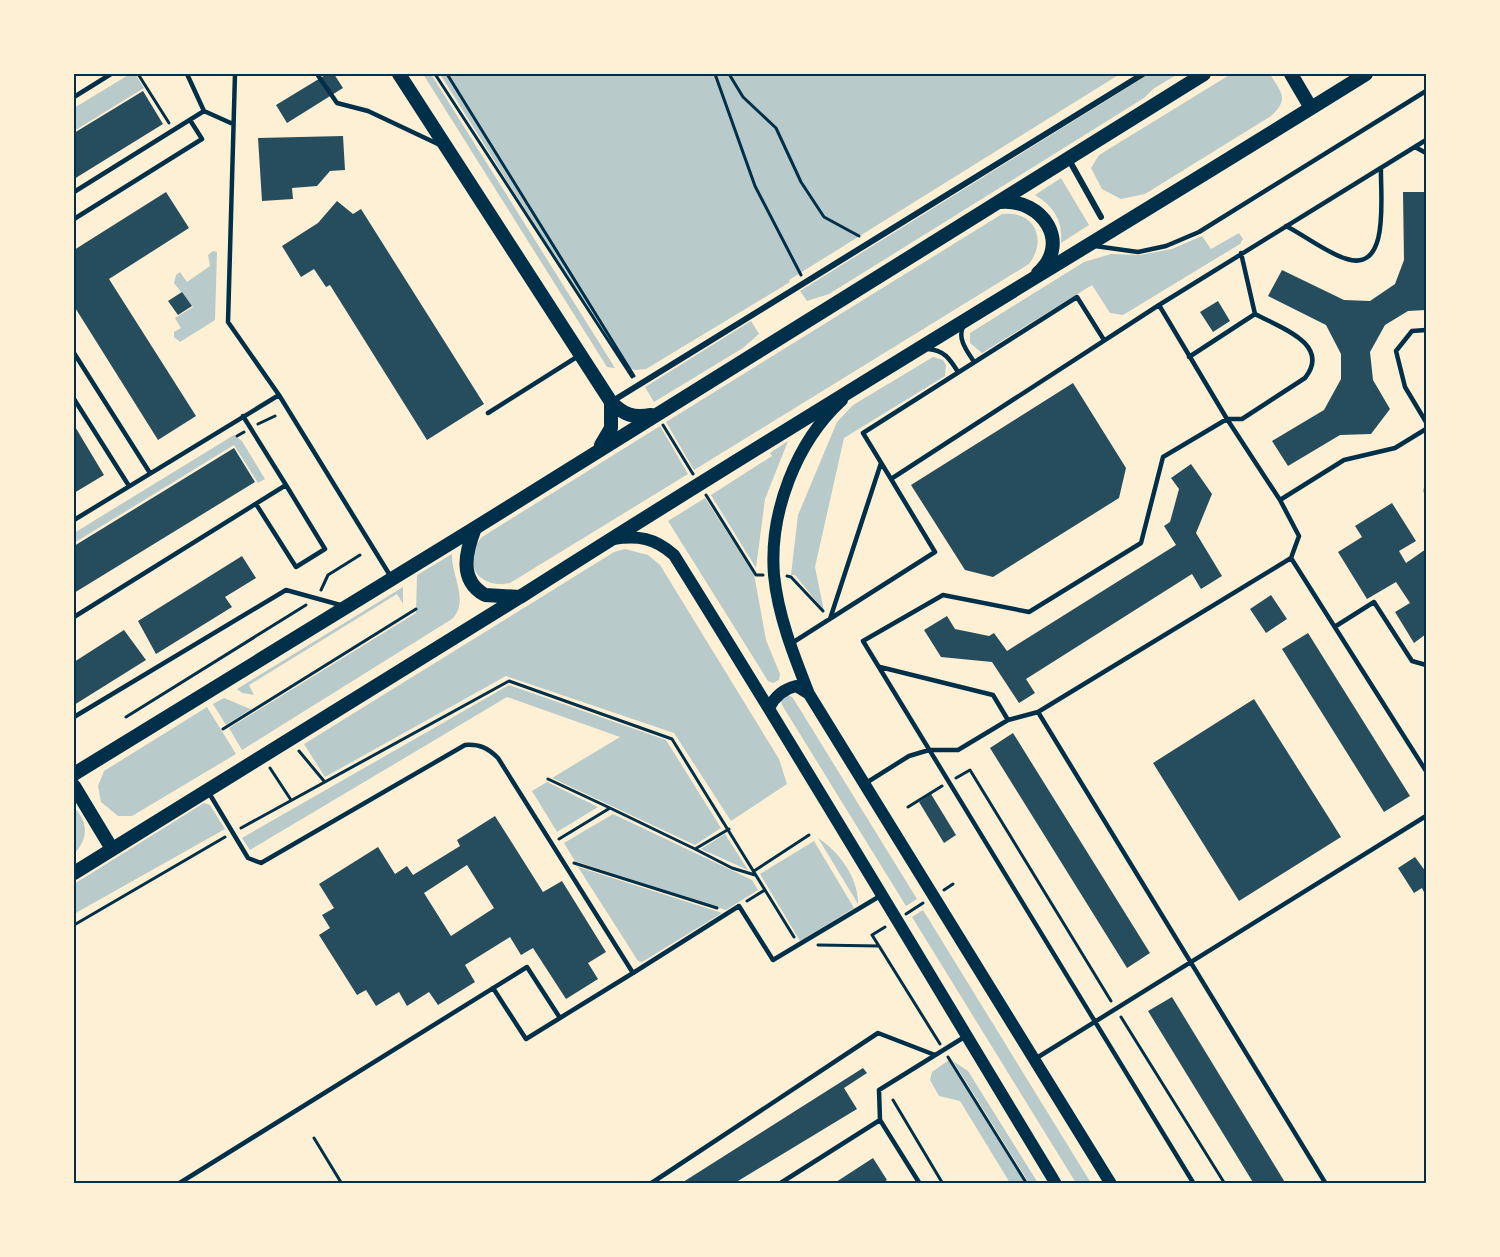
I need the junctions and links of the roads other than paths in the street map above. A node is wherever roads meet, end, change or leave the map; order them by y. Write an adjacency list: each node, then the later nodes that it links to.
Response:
1 (111, 74): 11 (lane)
2 (187, 74): 13 (lane)
3 (235, 74): 15 (lane)
4 (317, 74): 17 (lane)
5 (399, 74): 17 (main road)
6 (1143, 74): 44 (street)
7 (1204, 74): 20 (main road)
8 (1291, 74): 12 (main road)
9 (1366, 74): 12 (main road)
10 (1426, 91): 27 (lane)
11 (74, 97)
12 (1311, 108): 27 (main road)
13 (204, 111): 14 (lane); 15 (lane)
14 (190, 120): 22 (lane); 25 (lane)
15 (233, 123): 42 (lane)
16 (1426, 140): 18 (lane)
17 (444, 147): 37 (main road)
18 (1416, 147): 19 (lane); 21 (lane)
19 (1426, 153)
20 (1068, 159): 23 (main road); 24 (street)
21 (1381, 168): 26 (lane); 26 (lane)
22 (74, 192)
23 (997, 202): 29 (main road); 46 (main road)
24 (1101, 217)
25 (74, 219)
26 (1286, 226): 28 (lane)
27 (1090, 245): 29 (main road)
28 (1241, 253): 30 (lane); 31 (lane)
29 (1027, 282): 32 (main road)
30 (1159, 304): 34 (lane); 38 (lane)
31 (1255, 314): 38 (lane); 48 (lane)
32 (968, 318): 35 (main road); 39 (lane)
33 (1426, 330): 49 (lane)
34 (1104, 340): 39 (lane); 54 (lane)
35 (916, 349): 40 (lane); 41 (main road)
36 (74, 353): 53 (lane)
37 (582, 354): 44 (main road); 45 (lane)
38 (1189, 357): 48 (lane)
39 (974, 362): 40 (lane)
40 (958, 372): 52 (lane)
41 (862, 382): 61 (main road); 69 (main road)
42 (279, 394): 47 (lane); 63 (lane)
43 (74, 399): 56 (lane)
44 (611, 402): 46 (main road); 51 (main road)
45 (489, 413)
46 (656, 414): 51 (main road)
47 (243, 416): 53 (lane); 55 (lane)
48 (1227, 419): 57 (lane); 71 (lane)
49 (1426, 422)
50 (1426, 429): 57 (lane)
51 (597, 450): 60 (main road)
52 (881, 463): 54 (lane); 67 (lane)
53 (150, 473): 56 (lane)
54 (891, 479): 67 (lane)
55 (286, 485): 58 (lane); 58 (lane)
56 (129, 486): 59 (lane)
57 (1280, 500): 62 (lane)
58 (256, 504): 66 (lane)
59 (74, 520)
60 (475, 528): 63 (main road); 64 (main road)
61 (609, 540): 64 (main road); 73 (main road)
62 (1291, 558): 68 (lane); 74 (lane)
63 (392, 579): 65 (main road)
64 (520, 597): 82 (main road)
65 (346, 607): 75 (lane); 79 (main road)
66 (74, 617)
67 (830, 619): 69 (lane)
68 (1336, 626): 70 (lane); 78 (lane)
69 (789, 645): 72 (main road)
70 (1426, 665)
71 (880, 667): 76 (lane); 77 (lane)
72 (809, 694): 73 (main road); 80 (main road)
73 (770, 708): 86 (main road)
74 (1038, 712): 76 (lane); 87 (lane)
75 (74, 717)
76 (1008, 720): 77 (lane)
77 (929, 750): 80 (lane); 91 (lane)
78 (1426, 771)
79 (74, 774)
80 (864, 784): 94 (main road)
81 (74, 786): 84 (main road)
82 (207, 790): 84 (main road); 88 (lane)
83 (1426, 816): 87 (lane)
84 (112, 849): 85 (main road)
85 (74, 873)
86 (880, 896): 88 (lane); 92 (main road)
87 (1190, 963): 91 (lane); 103 (lane)
88 (633, 973): 90 (lane)
89 (493, 988): 90 (lane); 90 (lane); 96 (lane)
90 (560, 1018)
91 (1094, 1022): 94 (lane); 102 (lane)
92 (966, 1036): 93 (lane); 100 (main road)
93 (935, 1055): 95 (lane); 97 (lane)
94 (1035, 1059): 101 (main road)
95 (880, 1120): 98 (lane); 99 (lane)
96 (178, 1184)
97 (650, 1184)
98 (779, 1184)
99 (920, 1184)
100 (1056, 1184)
101 (1111, 1184)
102 (1194, 1184)
103 (1326, 1184)

